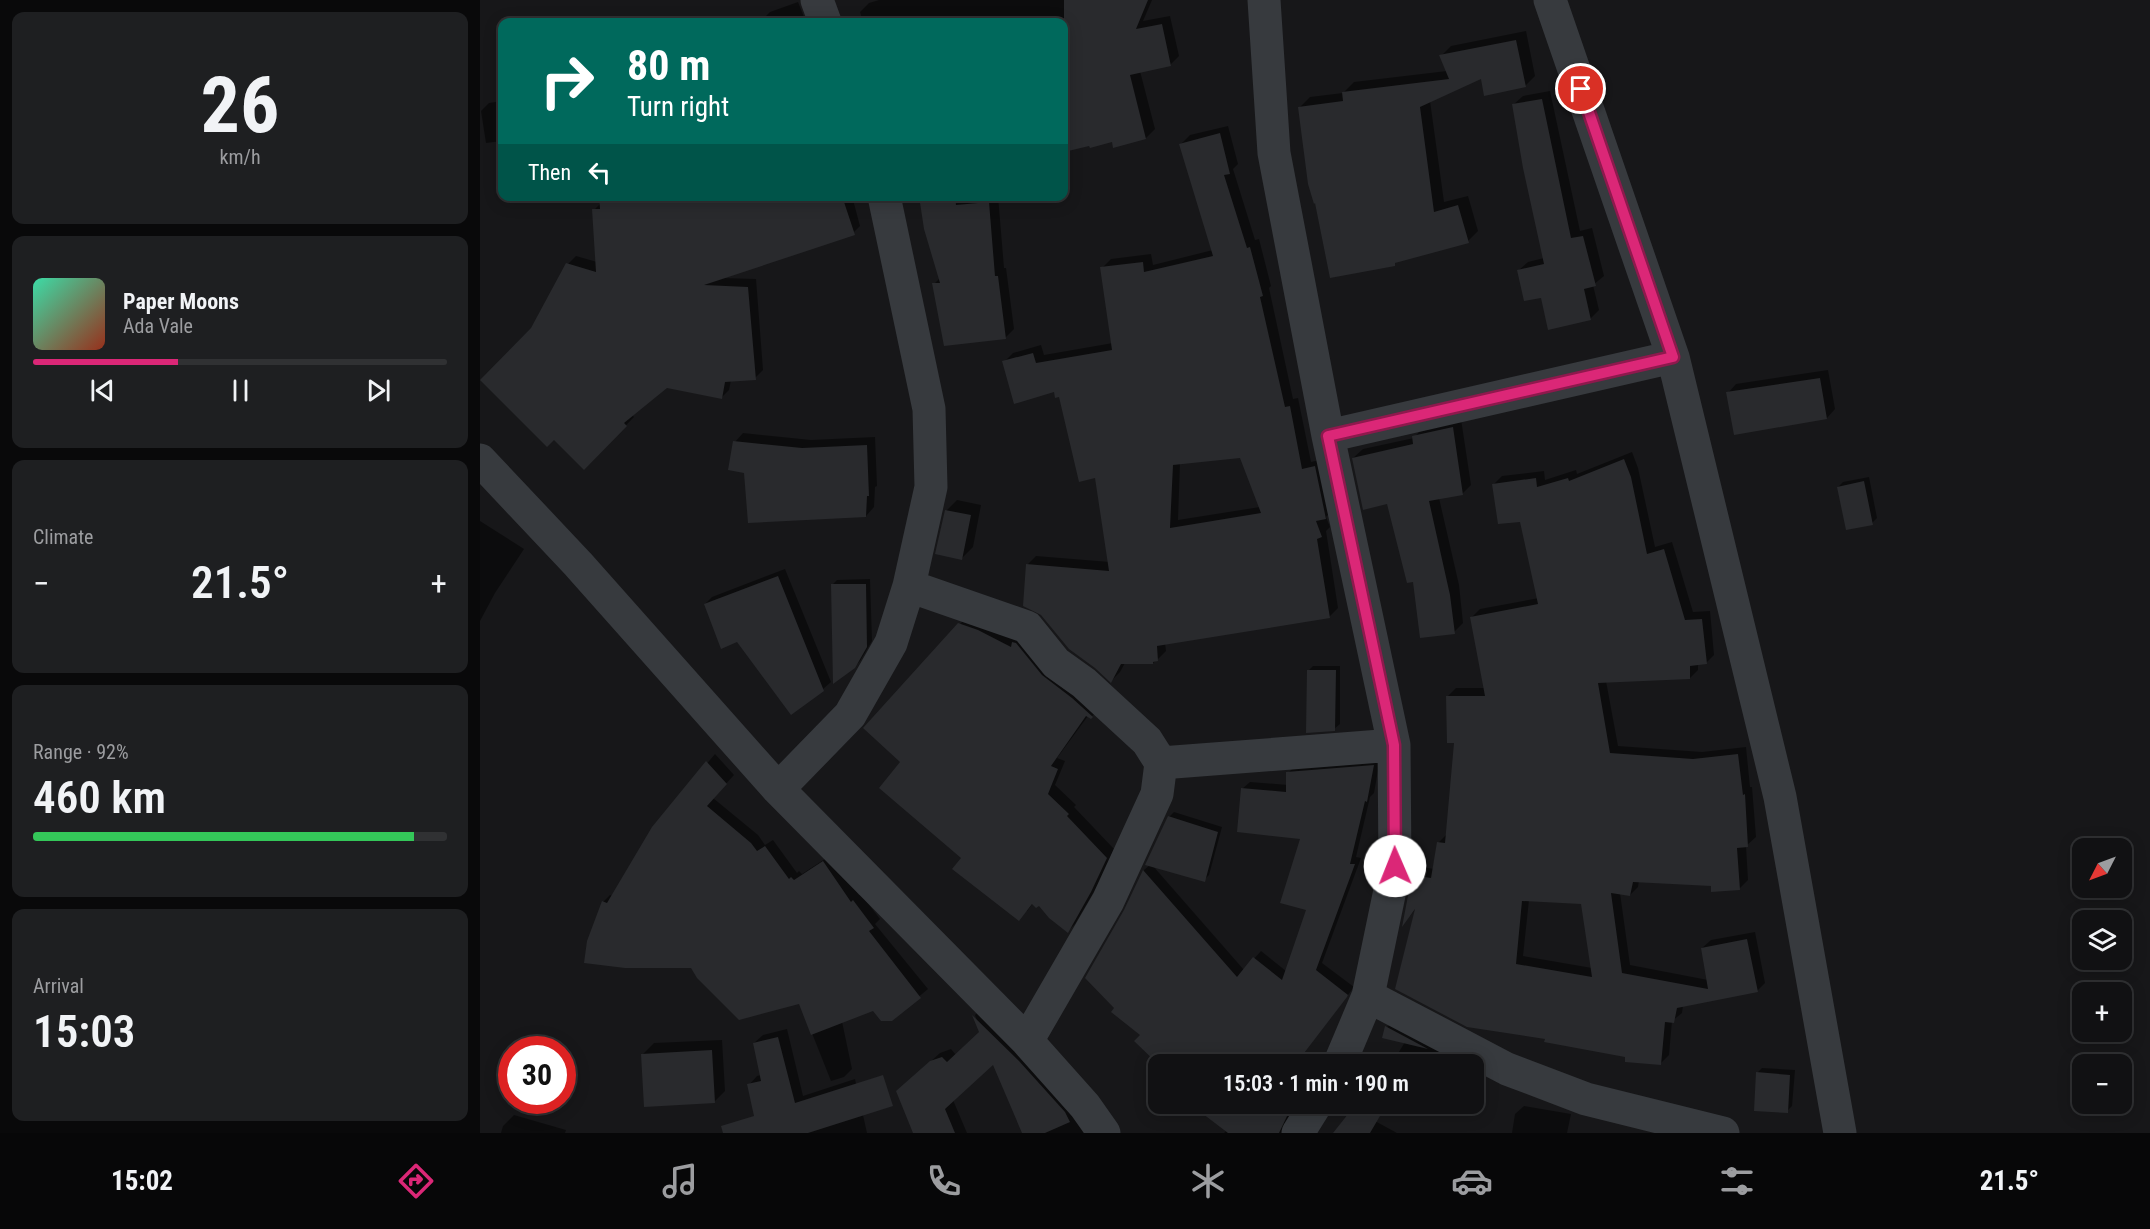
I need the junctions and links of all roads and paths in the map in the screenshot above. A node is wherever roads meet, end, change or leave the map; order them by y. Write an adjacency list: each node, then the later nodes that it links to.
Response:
1 (817, 0): 4 (street)
2 (1264, 0): 7 (street)
3 (1550, 0): 6 (street)
4 (824, 18)
5 (885, 201): 9 (street)
6 (1673, 357): 7 (street); 20 (street)
7 (1328, 436): 10 (street)
8 (480, 460): 12 (street)
9 (909, 586): 11 (street); 12 (street)
10 (1394, 745): 11 (street); 13 (street)
11 (1161, 763): 14 (street)
12 (778, 789): 14 (street)
13 (1368, 996): 15 (street); 19 (street)
14 (1027, 1041): 17 (street)
15 (1344, 1054)
16 (1310, 1114): 18 (street)
17 (1104, 1133)
18 (1298, 1133)
19 (1723, 1133)
20 (1840, 1133)

